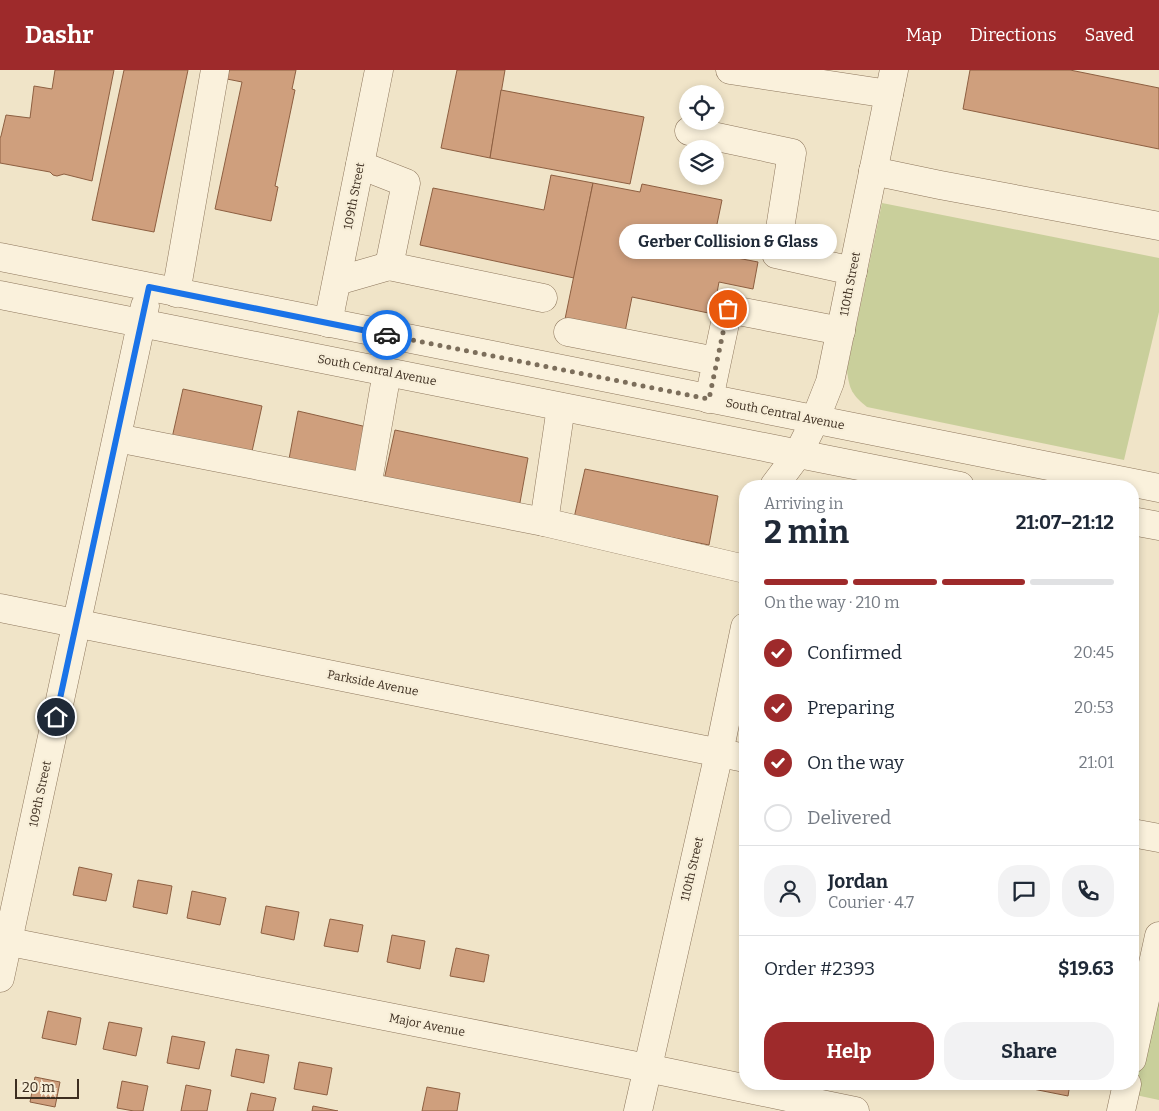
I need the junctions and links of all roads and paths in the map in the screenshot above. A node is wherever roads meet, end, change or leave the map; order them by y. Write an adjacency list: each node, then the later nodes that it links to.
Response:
1 (215, 70): 15 (street)
2 (379, 70): 7 (street, 109th Street)
3 (730, 70): 4 (street)
4 (831, 78): 5 (street)
5 (891, 82): 8 (street, 110th Street)
6 (689, 131): 12 (street)
7 (360, 165): 11 (street); 13 (street, 109th Street)
8 (873, 171): 9 (street); 12 (street, 110th Street)
9 (1159, 226)
10 (0, 257): 14 (street, South Central Avenue)
11 (389, 266): 13 (street); 17 (street)
12 (853, 271): 20 (street, 110th Street)
13 (336, 281): 19 (street, 109th Street)
14 (149, 287): 15 (street, South Central Avenue); 18 (street, 109th Street)
15 (176, 293): 19 (street, South Central Avenue)
16 (0, 295): 18 (street, South Central Avenue)
17 (542, 298)
18 (142, 323): 23 (street, South Central Avenue); 27 (street, 109th Street)
19 (328, 323): 24 (street, South Central Avenue)
20 (841, 331): 22 (street); 26 (street, 110th Street)
21 (568, 332): 22 (street)
22 (716, 361): 24 (street)
23 (387, 372): 25 (street, South Central Avenue); 33 (street)
24 (709, 399): 26 (street, South Central Avenue)
25 (561, 407): 28 (street, South Central Avenue); 35 (street)
26 (815, 420): 28 (street, 110th Street); 31 (street, South Central Avenue)
27 (117, 438): 33 (street); 40 (street, 109th Street)
28 (798, 454): 29 (street, 110th Street); 30 (street, South Central Avenue)
29 (778, 480)
30 (930, 480)
31 (1119, 480)
32 (1139, 484): 34 (street, South Central Avenue)
33 (367, 488): 35 (street)
34 (1159, 488)
35 (544, 522): 38 (street)
36 (1139, 522): 37 (street)
37 (1159, 526)
38 (739, 569)
39 (0, 608): 40 (street, Parkside Avenue)
40 (77, 623): 42 (street, Parkside Avenue); 47 (street, 109th Street)
41 (739, 656): 42 (street, 110th Street)
42 (719, 753): 43 (street, Parkside Avenue); 50 (street, 110th Street)
43 (739, 757)
44 (1139, 834): 45 (street)
45 (1159, 838)
46 (1159, 936): 49 (street)
47 (4, 941): 48 (street, 109th Street); 50 (street, Major Avenue)
48 (0, 978)
49 (1139, 1027)
50 (647, 1068): 51 (street, Major Avenue); 54 (street, 110th Street)
51 (739, 1087)
52 (753, 1090): 55 (street, Major Avenue)
53 (1126, 1090): 56 (street)
54 (638, 1111)
55 (855, 1111)
56 (1121, 1111)

